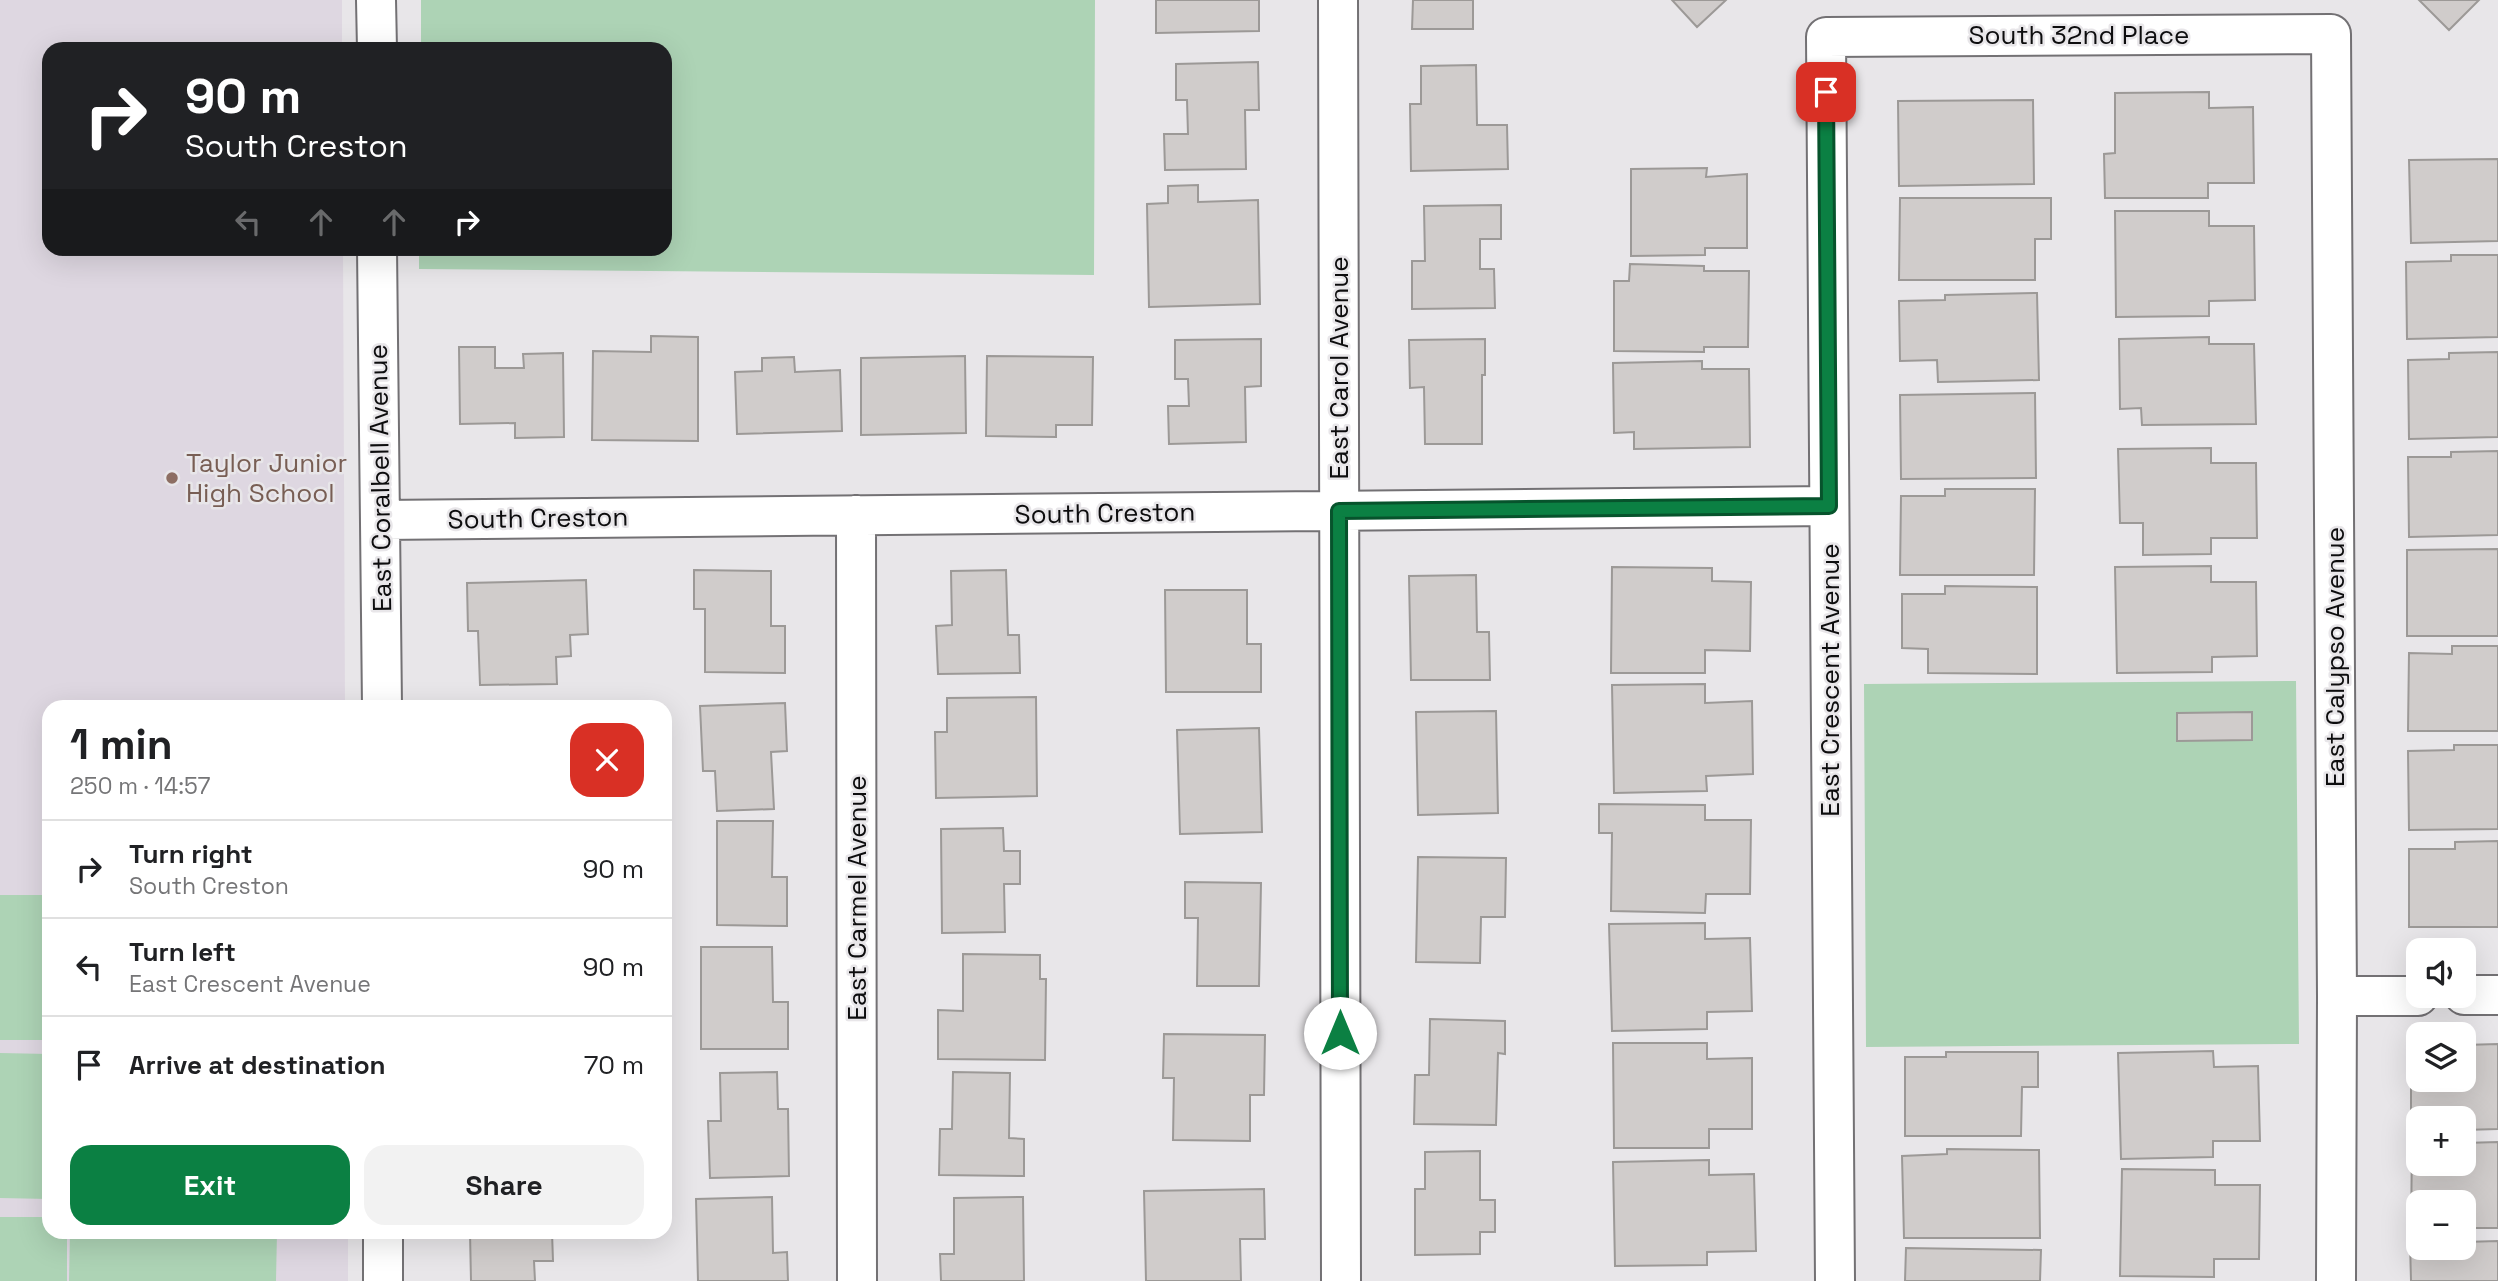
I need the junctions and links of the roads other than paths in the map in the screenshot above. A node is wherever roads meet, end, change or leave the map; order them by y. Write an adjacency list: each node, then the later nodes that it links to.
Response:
1 (376, 0): 5 (street)
2 (1338, 0): 8 (street, East Carol Avenue)
3 (2331, 34): 4 (street, South 32nd Place); 14 (street, East Calypso Avenue)
4 (1826, 37): 7 (street, East Crescent Avenue)
5 (377, 42)
6 (377, 256): 10 (street, East Coralbell Avenue)
7 (1829, 506): 8 (street, South Creston); 20 (street, East Crescent Avenue)
8 (1339, 511): 9 (street, South Creston); 19 (street, East Carol Avenue)
9 (856, 515): 10 (street, South Creston); 18 (street, East Carmel Avenue)
10 (381, 520): 11 (street, East Coralbell Avenue)
11 (382, 700)
12 (2476, 995): 13 (street)
13 (2498, 995)
14 (2337, 996): 15 (street); 21 (street, East Calypso Avenue)
15 (2406, 996)
16 (383, 1239): 17 (street)
17 (383, 1281)
18 (857, 1281)
19 (1341, 1281)
20 (1835, 1281)
21 (2336, 1281)

